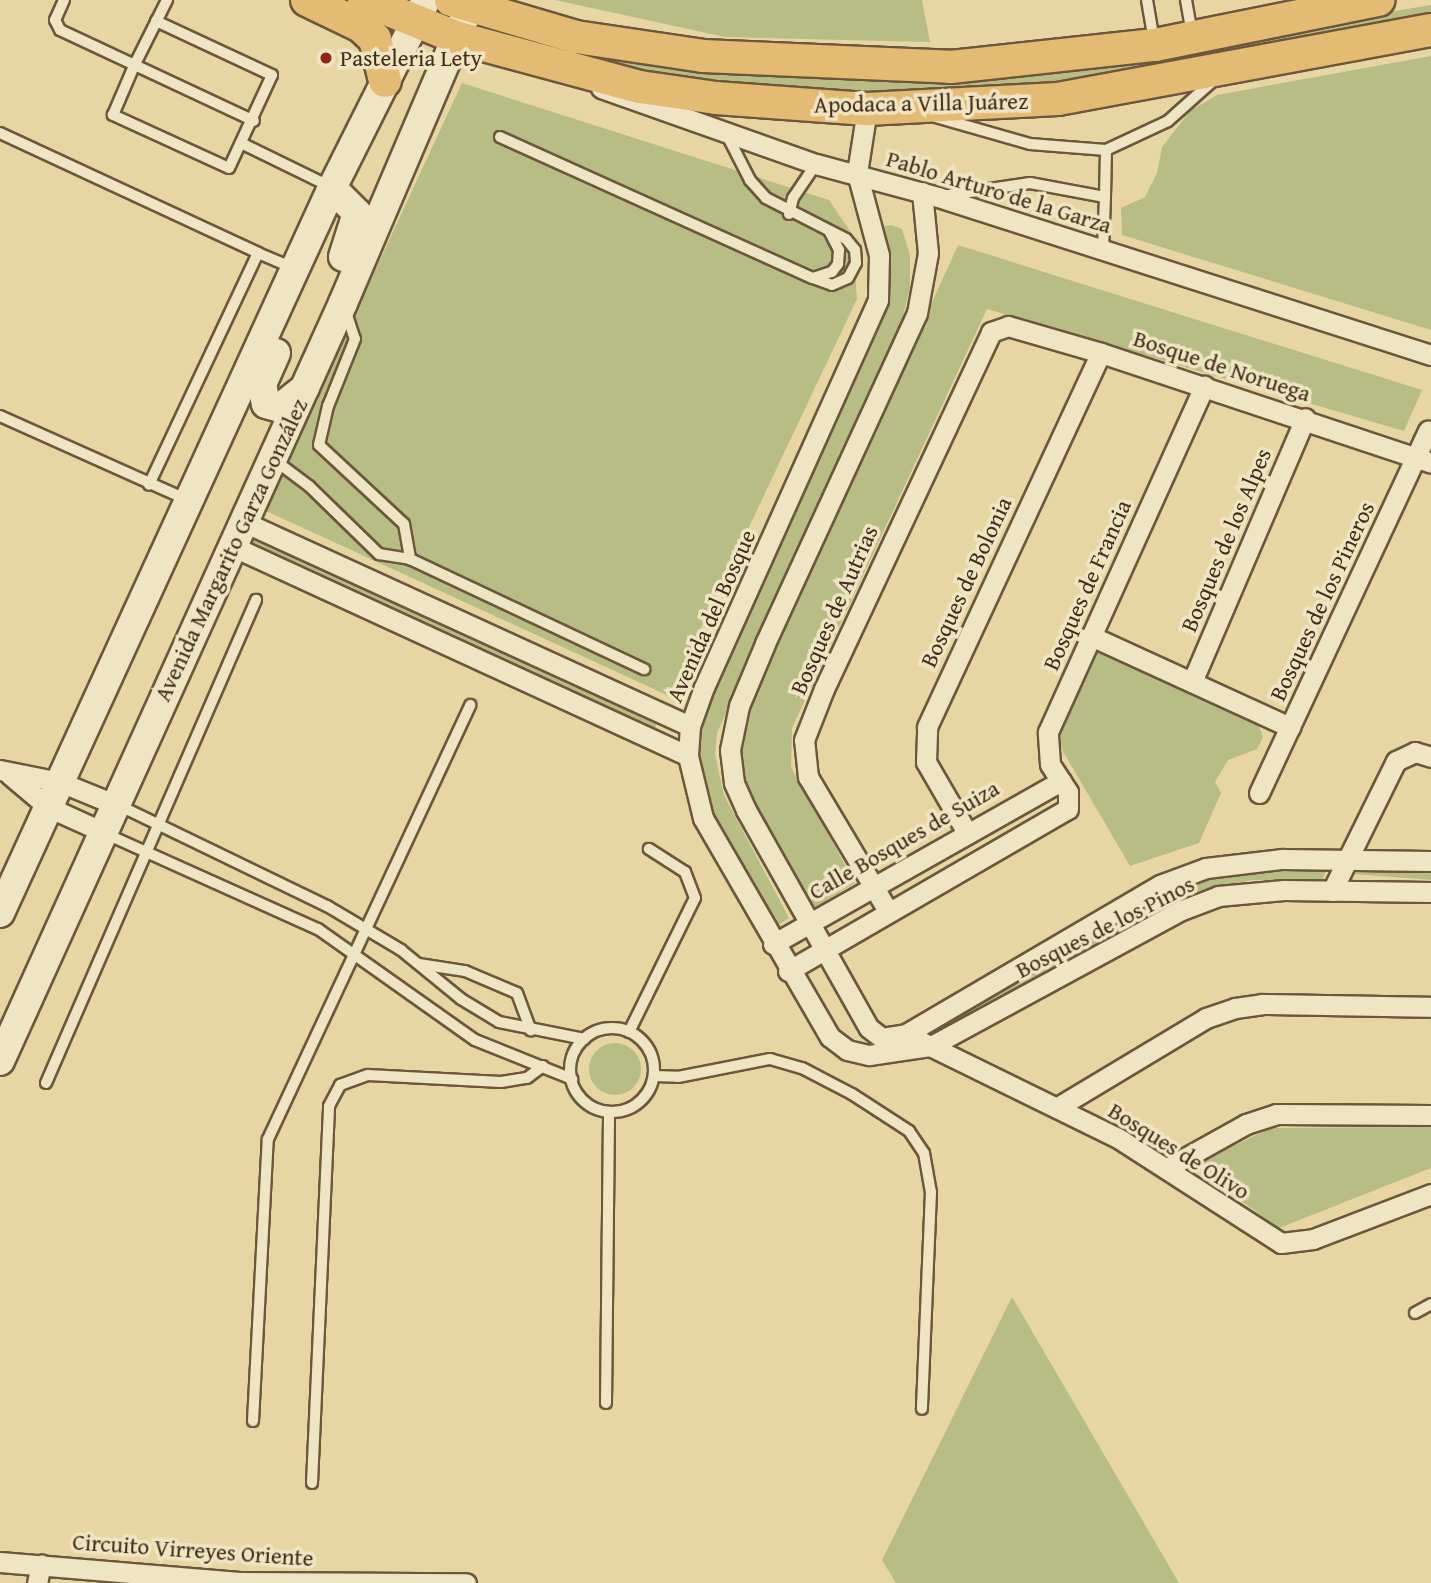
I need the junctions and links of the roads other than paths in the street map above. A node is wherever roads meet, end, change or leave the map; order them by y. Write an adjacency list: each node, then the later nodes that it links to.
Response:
1 (64, 0): 16 (lane)
2 (167, 0): 11 (lane)
3 (307, 0): 8 (main road)
4 (1147, 0): 15 (lane)
5 (1186, 0): 13 (lane)
6 (1379, 0): 13 (main road, Apodaca a Villa Juárez)
7 (460, 3): 10 (main road, Apodaca a Villa Juárez); 14 (main road, Avenida Margarito Garza González)
8 (355, 7): 9 (main road, Apodaca a Villa Juárez); 19 (main road)
9 (420, 11): 14 (main road, Apodaca a Villa Juárez); 19 (main road)
10 (516, 12): 15 (main road, Apodaca a Villa Juárez)
11 (156, 21): 16 (lane); 22 (lane)
12 (1431, 30): 18 (main road, Apodaca a Villa Juárez)
13 (1192, 37): 15 (main road, Apodaca a Villa Juárez)
14 (458, 38): 17 (main road, Apodaca a Villa Juárez); 39 (main road, Avenida Margarito Garza González)
15 (1154, 45)
16 (134, 66): 22 (lane); 26 (lane)
17 (556, 68): 20 (main road, Apodaca a Villa Juárez); 24 (street, Pablo Arturo de la Garza)
18 (1229, 68): 21 (main road, Apodaca a Villa Juárez); 27 (lane)
19 (386, 81): 30 (main road)
20 (867, 108): 21 (main road, Apodaca a Villa Juárez); 29 (street)
21 (908, 108): 27 (lane)
22 (254, 121): 26 (lane)
23 (0, 133): 36 (lane)
24 (726, 134): 28 (street, Pablo Arturo de la Garza); 33 (lane)
25 (499, 137): 38 (lane)
26 (243, 144): 30 (lane)
27 (1106, 150): 32 (lane)
28 (816, 164): 29 (street, Pablo Arturo de la Garza); 33 (lane)
29 (857, 173): 31 (street, Pablo Arturo de la Garza); 59 (street, Avenida del Bosque)
30 (332, 188): 37 (main road); 39 (main road)
31 (930, 194): 32 (lane); 35 (street, Pablo Arturo de la Garza); 80 (street)
32 (1105, 197): 35 (lane)
33 (789, 214): 34 (lane)
34 (830, 232): 38 (lane); 38 (lane)
35 (1103, 250): 42 (street, Pablo Arturo de la Garza)
36 (258, 253): 37 (lane); 50 (lane)
37 (299, 260): 44 (main road); 51 (main road)
38 (813, 278)
39 (344, 303): 44 (main road, Avenida Margarito Garza González); 53 (lane)
40 (997, 328): 41 (street, Bosque de Noruega); 75 (street, Bosques de Autrias)
41 (1101, 353): 43 (street, Bosque de Noruega); 70 (street, Bosques de Bolonia)
42 (1431, 355)
43 (1204, 386): 46 (street, Bosque de Noruega); 55 (street, Bosques de Francia)
44 (305, 388): 48 (main road, Avenida Margarito Garza González)
45 (0, 416): 50 (lane)
46 (1305, 418): 49 (street, Bosque de Noruega); 57 (street, Bosques de los Alpes)
47 (1428, 430): 49 (street, Bosques de los Pineros)
48 (273, 459): 52 (main road, Avenida Margarito Garza González); 53 (lane)
49 (1423, 460): 60 (street, Bosques de los Pineros)
50 (149, 485): 51 (lane)
51 (190, 501): 66 (main road)
52 (239, 535): 59 (street); 61 (street); 67 (main road, Avenida Margarito Garza González)
53 (410, 559): 56 (lane)
54 (256, 600): 68 (lane)
55 (1091, 636): 57 (street); 64 (street, Bosques de Francia)
56 (644, 669)
57 (1192, 682): 60 (street)
58 (470, 705): 81 (lane)
59 (690, 726): 61 (street, Avenida del Bosque)
60 (1290, 727): 65 (street, Bosques de los Pineros)
61 (688, 756): 82 (street, Avenida del Bosque)
62 (1431, 757): 73 (street)
63 (5, 772): 66 (street)
64 (1061, 781): 70 (street, Calle Bosques de Suiza); 78 (street, Bosques de Francia)
65 (1259, 793)
66 (54, 795): 67 (street); 69 (street); 79 (main road)
67 (114, 804): 68 (lane); 69 (main road, Avenida Margarito Garza González)
68 (160, 825): 72 (lane); 81 (lane)
69 (101, 831): 72 (lane); 94 (main road, Avenida Margarito Garza González)
70 (966, 831): 75 (street, Calle Bosques de Suiza)
71 (649, 849): 89 (lane)
72 (148, 853): 84 (lane); 98 (lane)
73 (1348, 860): 74 (street, Bosques de los Pinos); 76 (street); 90 (street, Bosques de los Pinos)
74 (1431, 861)
75 (872, 886): 78 (street, Bosques de Autrias); 80 (street, Calle Bosques de Suiza)
76 (1332, 891): 77 (street, Bosques de los Pinos); 92 (street, Bosques de los Pinos)
77 (1431, 892)
78 (888, 911): 83 (street)
79 (0, 913)
80 (807, 924): 82 (street, Calle Bosques de Suiza); 83 (street)
81 (366, 928): 84 (lane); 85 (lane)
82 (773, 944): 86 (street, Avenida del Bosque)
83 (822, 951): 86 (street); 90 (street, Bosques de los Pinos)
84 (355, 953): 95 (lane); 108 (lane)
85 (418, 964): 88 (lane); 88 (lane)
86 (788, 971): 93 (street, Avenida del Bosque)
87 (1431, 1007): 99 (street)
88 (530, 1031): 91 (lane)
89 (629, 1032): 91 (lane); 96 (lane)
90 (906, 1034): 92 (street, Bosques de Olivo)
91 (584, 1039): 97 (lane)
92 (931, 1046): 93 (street, Bosques de los Pinos); 99 (street, Bosques de Olivo)
93 (855, 1052)
94 (0, 1061)
95 (542, 1066): 97 (lane); 109 (lane)
96 (654, 1076): 100 (lane); 107 (lane)
97 (572, 1079): 100 (lane)
98 (46, 1083)
99 (1058, 1107): 102 (street, Bosques de Olivo)
100 (609, 1112): 106 (lane)
101 (1431, 1115): 102 (street)
102 (1167, 1168): 103 (street, Bosques de Olivo)
103 (1431, 1194)
104 (1431, 1304): 105 (lane)
105 (1415, 1313)
106 (606, 1403)
107 (922, 1409)
108 (253, 1421)
109 (312, 1483)
110 (0, 1562): 111 (street, Circuito Virreyes Oriente)
111 (39, 1573): 112 (street, Circuito Virreyes Oriente)
112 (150, 1579): 114 (street, Circuito Virreyes Oriente)
113 (425, 1581): 115 (street, Circuito Virreyes Oriente); 116 (street, Circuito Virreyes Oriente)
114 (239, 1583): 115 (street, Circuito Virreyes Oriente)
115 (334, 1583)
116 (466, 1583)

